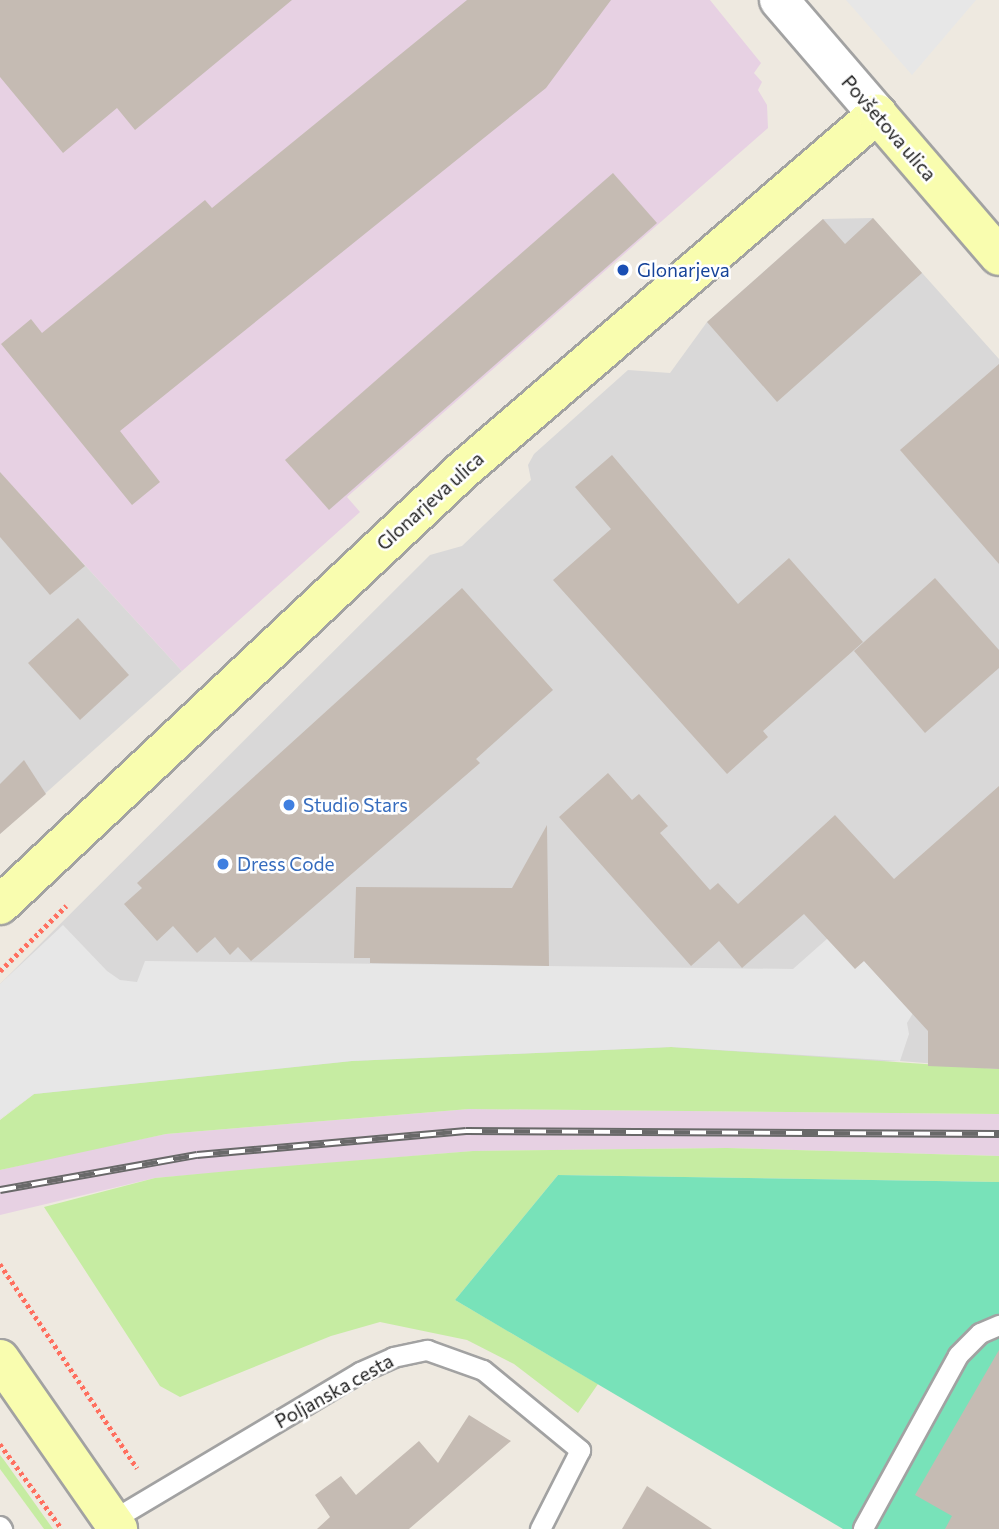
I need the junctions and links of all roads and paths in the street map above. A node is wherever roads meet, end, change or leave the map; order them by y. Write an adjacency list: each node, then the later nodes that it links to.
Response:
1 (779, 0): 2 (street, Povšetova ulica)
2 (877, 114): 3 (street, Povšetova ulica); 4 (street, Glonarjeva ulica)
3 (999, 256)
4 (0, 905)
5 (0, 1265): 9 (path)
6 (999, 1325): 11 (lane)
7 (0, 1359): 10 (street, Poljanska cesta)
8 (0, 1444): 12 (path)
9 (154, 1496): 10 (lane, Poljanska cesta); 13 (lane, Poljanska cesta)
10 (115, 1525)
11 (863, 1528)
12 (62, 1529)
13 (540, 1529)

